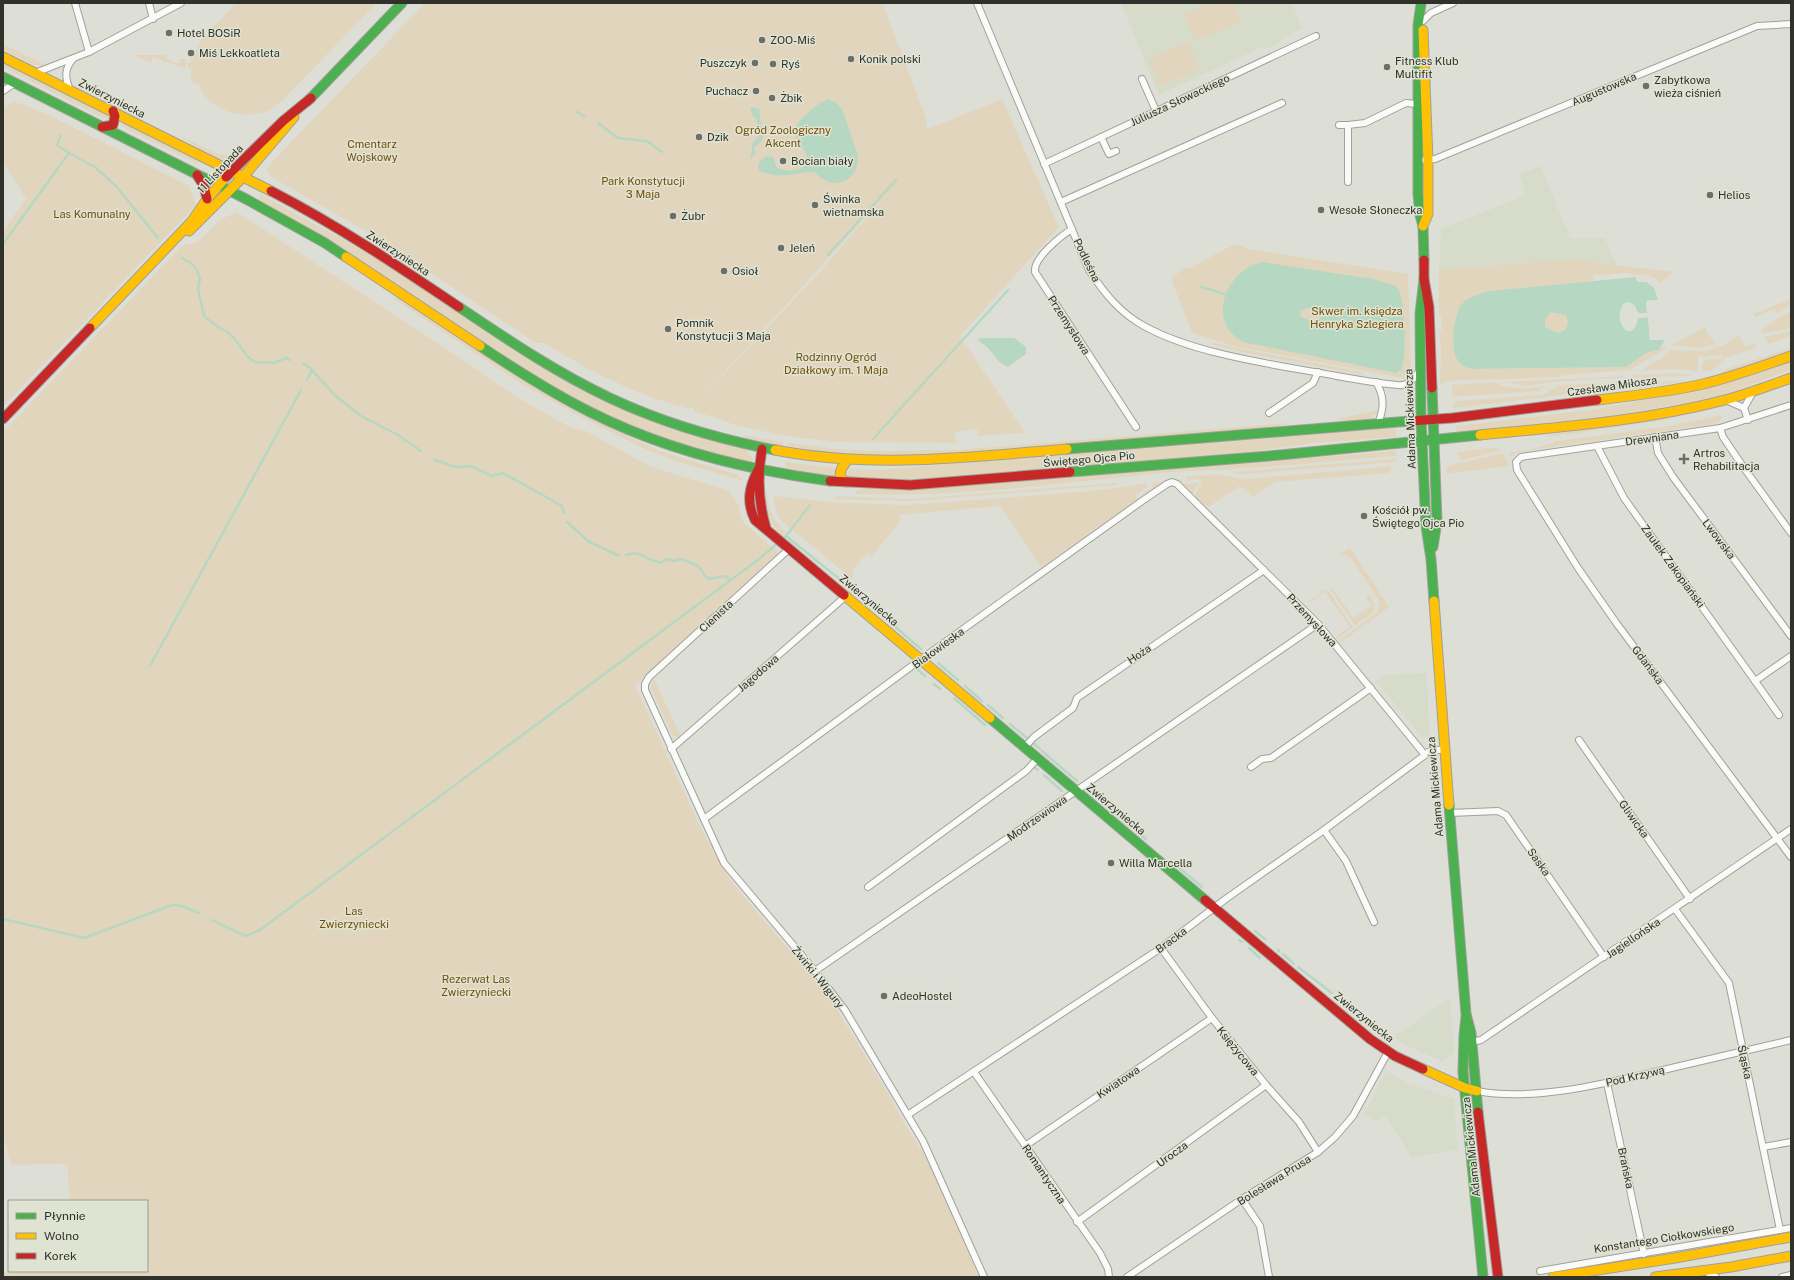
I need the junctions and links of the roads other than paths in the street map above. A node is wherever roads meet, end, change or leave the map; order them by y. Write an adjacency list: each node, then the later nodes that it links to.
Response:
1 (75, 3): 12 (street)
2 (149, 3): 8 (street)
3 (181, 3): 8 (street)
4 (402, 3): 23 (main road, 11 Listopada)
5 (976, 3): 35 (street, Podleśna)
6 (1453, 3): 9 (street)
7 (1421, 4): 9 (main road, Adama Mickiewicza)
8 (153, 19): 12 (street)
9 (1420, 23): 16 (main road, Adama Mickiewicza); 20 (main road, Adama Mickiewicza)
10 (1791, 24): 34 (street, Augustowska)
11 (1316, 36): 27 (street, Juliusza Słowackiego)
12 (89, 52): 14 (street)
13 (3, 57): 15 (main road, Zwierzyniecka)
14 (74, 58): 15 (street); 21 (street)
15 (35, 73): 21 (main road, Zwierzyniecka)
16 (1417, 74): 20 (main road); 25 (main road, Adama Mickiewicza)
17 (3, 77): 19 (main road)
18 (1142, 79): 27 (street)
19 (15, 83): 22 (street); 30 (main road)
20 (1426, 83): 25 (main road, Adama Mickiewicza)
21 (70, 90): 26 (main road, Zwierzyniecka)
22 (3, 91)
23 (311, 98): 36 (main road, 11 Listopada); 39 (main road, 11 Listopada)
24 (1282, 103): 44 (street)
25 (1422, 104): 29 (street); 33 (main road, Adama Mickiewicza); 34 (main road, Adama Mickiewicza)
26 (113, 111): 30 (main road); 36 (main road, Zwierzyniecka)
27 (1156, 111): 31 (street, Juliusza Słowackiego)
28 (1339, 125): 29 (street)
29 (1348, 126): 40 (street)
30 (102, 127): 38 (main road)
31 (1101, 137): 32 (street); 35 (street, Juliusza Słowackiego)
32 (1116, 151)
33 (1418, 160): 34 (street, Augustowska); 37 (main road, Adama Mickiewicza)
34 (1428, 160): 37 (main road, Adama Mickiewicza)
35 (1044, 164): 44 (street, Podleśna)
36 (232, 171): 39 (main road, Zwierzyniecka); 41 (main road, 11 Listopada)
37 (1423, 173): 47 (main road, Adama Mickiewicza)
38 (196, 174): 41 (main road); 43 (main road)
39 (243, 177): 42 (main road, 11 Listopada); 70 (main road, Zwierzyniecka)
40 (1348, 182)
41 (218, 185): 42 (main road); 43 (main road, 11 Listopada)
42 (230, 191): 46 (main road, 11 Listopada); 73 (main road)
43 (207, 199): 46 (main road, 11 Listopada)
44 (1061, 202): 45 (street, Podleśna)
45 (1072, 229): 50 (street, Podleśna); 64 (street, Przemysłowa)
46 (154, 262): 59 (main road, 11 Listopada)
47 (1424, 279): 49 (main road, Adama Mickiewicza); 60 (main road, Adama Mickiewicza)
48 (1791, 356): 60 (main road, Czesława Miłosza)
49 (1421, 369): 52 (street, Podleśna); 61 (main road, Adama Mickiewicza)
50 (1318, 372): 52 (street, Podleśna); 57 (street)
51 (1791, 378): 53 (main road)
52 (1376, 382): 63 (street)
53 (1753, 392): 54 (main road); 56 (street)
54 (1725, 400): 56 (street); 67 (main road)
55 (1789, 406): 58 (street); 62 (street, Drewniana)
56 (1744, 408): 62 (street)
57 (1269, 413)
58 (1791, 414)
59 (3, 419)
60 (1432, 419): 61 (main road, Czesława Miłosza); 67 (main road, Adama Mickiewicza)
61 (1421, 420): 63 (main road, Świętego Ojca Pio); 68 (main road, Adama Mickiewicza)
62 (1748, 420): 65 (street, Drewniana)
63 (1378, 424): 71 (main road, Świętego Ojca Pio)
64 (1136, 427)
65 (1720, 428): 66 (street, Drewniana); 76 (street)
66 (1654, 437): 69 (street, Drewniana); 82 (street, Lwowska)
67 (1433, 441): 68 (main road, Świętego Ojca Pio); 78 (main road, Adama Mickiewicza)
68 (1423, 442): 74 (main road, Świętego Ojca Pio); 78 (main road, Adama Mickiewicza)
69 (1596, 446): 72 (street, Drewniana); 85 (street, Zaułek Zakopiański)
70 (762, 449): 71 (main road, Świętego Ojca Pio); 73 (main road, Zwierzyniecka)
71 (848, 460): 74 (main road)
72 (1516, 466): 101 (street, Gdańska)
73 (758, 470): 74 (main road, Świętego Ojca Pio); 77 (main road, Zwierzyniecka)
74 (845, 482)
75 (1174, 482): 79 (street, Przemysłowa); 84 (street, Białowieska)
76 (1791, 533)
77 (787, 547): 80 (main road, Zwierzyniecka); 86 (street, Cienista)
78 (1432, 559): 92 (main road, Adama Mickiewicza)
79 (1264, 570): 81 (street, Przemysłowa); 90 (street, Hoża)
80 (846, 596): 84 (main road, Zwierzyniecka); 91 (street, Jagodowa)
81 (1318, 624): 87 (street, Przemysłowa); 96 (street, Modrzewiowa)
82 (1791, 636)
83 (1791, 656): 85 (street)
84 (920, 660): 90 (main road, Zwierzyniecka); 98 (street, Białowieska)
85 (1756, 681): 88 (street, Zaułek Zakopiański)
86 (644, 684): 91 (street, Żwirki i Wigury)
87 (1371, 688): 93 (street, Przemysłowa); 95 (street)
88 (1779, 714)
89 (1579, 740): 104 (street, Gliwicka)
90 (1024, 748): 94 (main road, Zwierzyniecka)
91 (671, 749): 98 (street, Żwirki i Wigury)
92 (1444, 749): 93 (street); 97 (main road, Adama Mickiewicza)
93 (1425, 755): 100 (street, Bracka)
94 (1038, 758): 96 (main road, Zwierzyniecka); 103 (street)
95 (1251, 767)
96 (1076, 791): 105 (main road, Zwierzyniecka); 110 (street, Modrzewiowa)
97 (1450, 813): 109 (street, Saska); 111 (main road, Adama Mickiewicza)
98 (704, 819): 110 (street, Żwirki i Wigury)
99 (1791, 829): 101 (street, Jagiellońska)
100 (1324, 830): 105 (street, Bracka); 107 (street)
101 (1778, 838): 102 (street, Gdańska); 104 (street, Jagiellońska)
102 (1791, 857)
103 (868, 887)
104 (1690, 899): 106 (street, Jagiellońska)
105 (1215, 908): 108 (street, Bracka); 116 (main road, Zwierzyniecka)
106 (1675, 909): 109 (street, Jagiellońska); 115 (street, Śląska)
107 (1374, 922)
108 (1161, 948): 112 (street, Księżycowa); 117 (street, Bracka)
109 (1604, 957): 114 (street, Jagiellońska)
110 (815, 971): 122 (street, Żwirki i Wigury)
111 (1466, 1014): 114 (main road, Adama Mickiewicza); 120 (main road, Adama Mickiewicza)
112 (1212, 1018): 119 (street, Księżycowa); 126 (street, Kwiatowa)
113 (1791, 1040): 115 (street, Pod Krzywą)
114 (1472, 1042): 121 (main road, Adama Mickiewicza)
115 (1743, 1051): 118 (street, Pod Krzywą); 127 (street, Śląska)
116 (1388, 1052): 120 (main road, Zwierzyniecka); 128 (street, Bolesława Prusa)
117 (974, 1072): 122 (street, Bracka); 126 (street, Romantyczna)
118 (1607, 1083): 121 (street, Pod Krzywą); 135 (street, Brańska)
119 (1266, 1085): 128 (street, Księżycowa); 130 (street, Urocza)
120 (1465, 1088): 121 (main road, Zwierzyniecka); 124 (main road, Adama Mickiewicza)
121 (1477, 1091): 123 (main road, Adama Mickiewicza)
122 (909, 1114): 143 (street, Żwirki i Wigury)
123 (1481, 1136): 124 (main road); 134 (main road, Adama Mickiewicza)
124 (1471, 1138): 136 (main road, Adama Mickiewicza)
125 (1791, 1142): 127 (street)
126 (1025, 1146): 130 (street, Romantyczna)
127 (1763, 1147): 132 (street, Śląska)
128 (1318, 1152): 129 (street, Bolesława Prusa)
129 (1242, 1199): 145 (street, Bolesława Prusa); 146 (street)
130 (1077, 1222): 144 (street, Romantyczna)
131 (1791, 1228): 132 (street, Konstantego Ciołkowskiego)
132 (1780, 1230): 135 (street, Konstantego Ciołkowskiego)
133 (1791, 1237): 138 (main road, Konstantego Ciołkowskiego)
134 (1495, 1254): 136 (main road); 148 (main road, Adama Mickiewicza)
135 (1644, 1254): 139 (street, Konstantego Ciołkowskiego)
136 (1481, 1256): 147 (main road, Adama Mickiewicza)
137 (1791, 1256): 140 (main road)
138 (1676, 1258): 141 (main road); 149 (main road, Konstantego Ciołkowskiego)
139 (1540, 1270)
140 (1704, 1271): 141 (main road); 151 (street)
141 (1676, 1274): 150 (main road)
142 (1791, 1275): 152 (street)
143 (984, 1277)
144 (1109, 1277)
145 (1127, 1277)
146 (1269, 1277)
147 (1483, 1277)
148 (1498, 1277)
149 (1553, 1277)
150 (1655, 1277)
151 (1716, 1277)
152 (1782, 1277)

